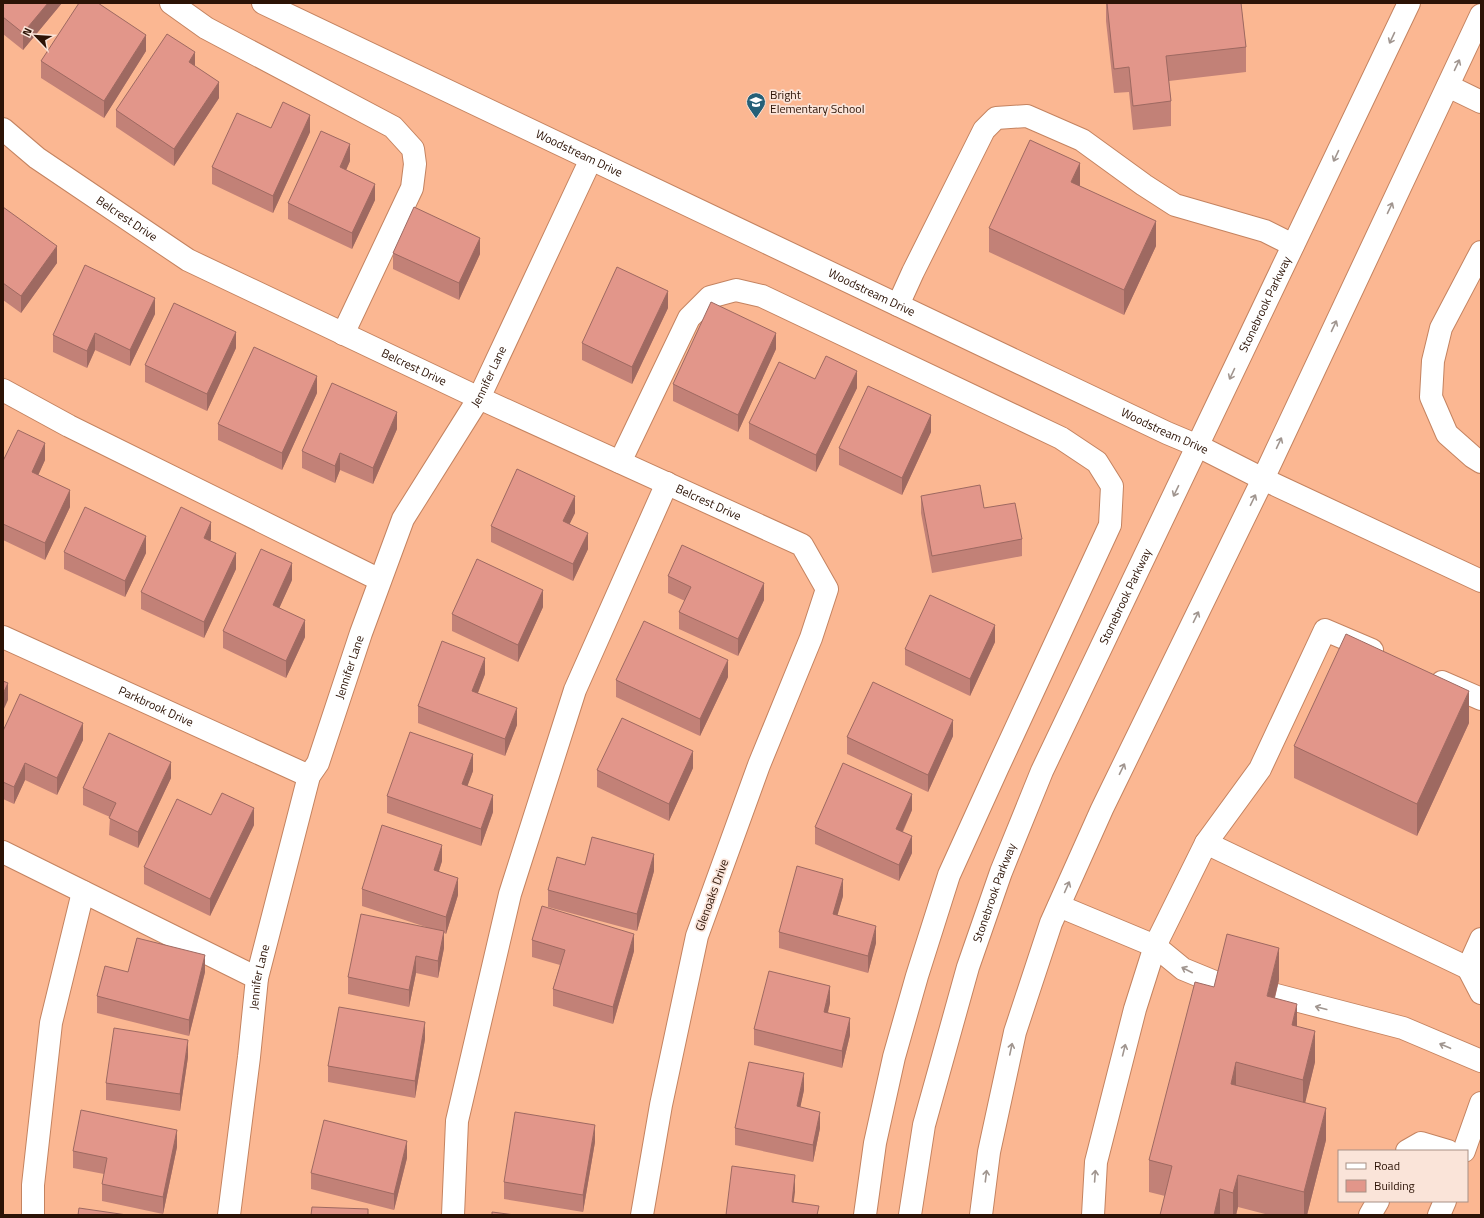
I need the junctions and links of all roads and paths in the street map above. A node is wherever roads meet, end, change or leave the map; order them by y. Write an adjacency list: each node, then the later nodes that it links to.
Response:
1 (171, 3): 12 (street)
2 (263, 3): 8 (street, Woodstream Drive)
3 (1408, 3): 9 (street, Stonebrook Parkway, one-way to 9)
4 (1481, 15): 5 (street, one-way to 4)
5 (1448, 86): 6 (street); 18 (street, one-way to 5)
6 (1481, 102)
7 (3, 129): 12 (street, Belcrest Drive)
8 (591, 159): 11 (street, Woodstream Drive); 14 (street, Jennifer Lane)
9 (1293, 245): 11 (street); 15 (street, Stonebrook Parkway, one-way to 15)
10 (1481, 252): 17 (street)
11 (898, 305): 15 (street, Woodstream Drive)
12 (343, 334): 14 (street, Belcrest Drive)
13 (3, 390): 20 (street)
14 (479, 398): 16 (street, Belcrest Drive); 20 (street, Jennifer Lane)
15 (1198, 446): 18 (street, Woodstream Drive); 51 (street, Stonebrook Parkway, one-way to 51)
16 (620, 462): 19 (street, Belcrest Drive); 50 (street)
17 (1481, 462)
18 (1263, 479): 21 (street, Woodstream Drive); 31 (street, one-way to 18)
19 (666, 483): 22 (street, Belcrest Drive); 48 (street)
20 (380, 580): 27 (street, Jennifer Lane)
21 (1481, 582)
22 (827, 589): 49 (street, Glenoaks Drive)
23 (3, 637): 27 (street, Parkbrook Drive)
24 (1389, 658): 28 (street)
25 (1424, 674): 26 (street)
26 (1481, 699)
27 (308, 776): 35 (street, Jennifer Lane)
28 (1206, 843): 33 (street); 34 (street)
29 (3, 852): 30 (street)
30 (83, 892): 35 (street); 46 (street)
31 (1059, 906): 33 (street); 52 (street, one-way to 31)
32 (1481, 939): 34 (street)
33 (1155, 946): 36 (street, one-way to 33); 53 (street, one-way to 33)
34 (1468, 968): 37 (street)
35 (257, 978): 47 (street, Jennifer Lane)
36 (1222, 985)
37 (1481, 993)
38 (1276, 995): 39 (street, one-way to 38)
39 (1481, 1061)
40 (1481, 1104): 43 (street)
41 (1409, 1150): 42 (street)
42 (1445, 1150)
43 (1464, 1150)
44 (1377, 1202): 54 (street)
45 (1445, 1202): 55 (street)
46 (33, 1215)
47 (229, 1215)
48 (453, 1215)
49 (642, 1215)
50 (865, 1215)
51 (910, 1215)
52 (981, 1215)
53 (1093, 1215)
54 (1370, 1215)
55 (1439, 1215)

